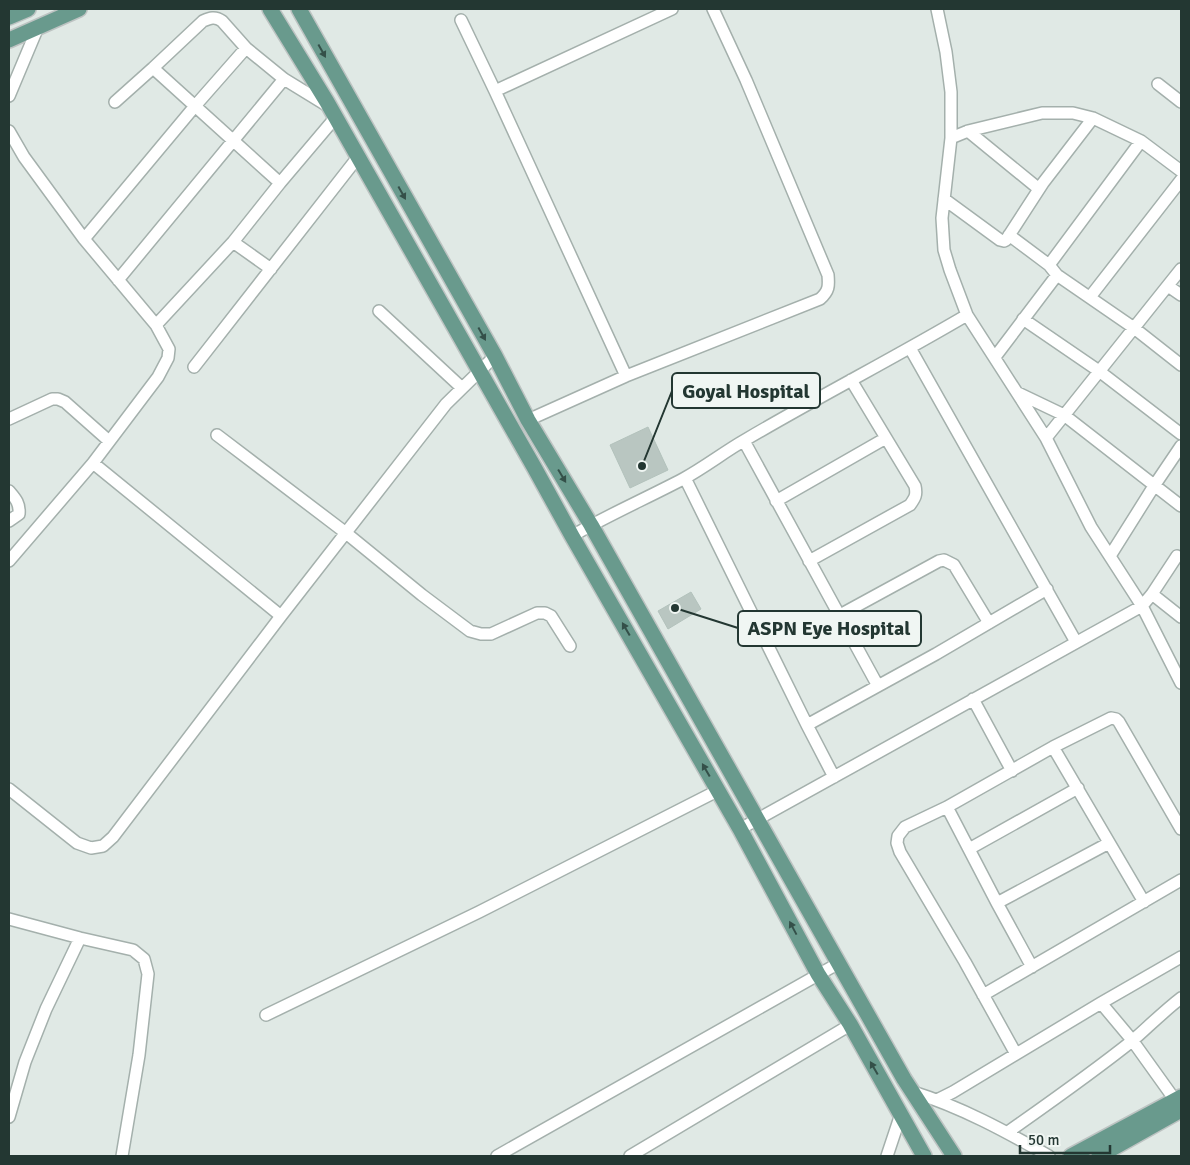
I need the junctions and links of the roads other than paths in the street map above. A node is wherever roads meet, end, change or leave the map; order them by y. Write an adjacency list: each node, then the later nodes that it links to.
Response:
1 (28, 9): 9 (main road)
2 (79, 9): 12 (main road)
3 (209, 9): 10 (street)
4 (270, 9): 23 (main road)
5 (299, 9): 36 (main road, one-way to 36)
6 (672, 9): 18 (street)
7 (713, 9): 61 (street)
8 (937, 9): 27 (street)
9 (9, 17)
10 (218, 19): 14 (street); 15 (street)
11 (461, 20): 18 (street)
12 (38, 27): 13 (main road); 19 (street)
13 (9, 40)
14 (246, 48): 16 (street); 22 (street)
15 (153, 68): 20 (street); 22 (street)
16 (284, 80): 23 (street); 28 (street)
17 (1158, 84): 21 (street)
18 (495, 92): 61 (street)
19 (9, 96)
20 (114, 102)
21 (1181, 102)
22 (195, 106): 28 (street); 39 (street)
23 (333, 113): 30 (main road); 33 (street)
24 (1093, 118): 26 (street); 29 (street); 34 (street)
25 (9, 131): 39 (street)
26 (968, 131): 27 (street); 34 (street)
27 (950, 138): 35 (street)
28 (233, 141): 33 (street); 45 (street)
29 (1141, 141): 31 (street); 41 (street)
30 (358, 157): 37 (main road); 42 (street)
31 (1181, 172)
32 (1181, 180): 48 (street)
33 (280, 183): 40 (street)
34 (1039, 189): 38 (street)
35 (944, 199): 38 (street); 50 (street)
36 (418, 221): 37 (main road); 55 (main road, one-way to 55)
37 (400, 232): 59 (main road)
38 (1009, 235): 41 (street)
39 (84, 239): 45 (street)
40 (233, 242): 42 (street); 52 (street)
41 (1049, 265): 44 (street)
42 (271, 269): 58 (street)
43 (1181, 269): 46 (street)
44 (1057, 274): 48 (street); 51 (street)
45 (118, 280): 52 (street)
46 (1168, 286): 47 (street); 53 (street)
47 (1181, 295)
48 (1090, 297): 53 (street)
49 (379, 311): 63 (street)
50 (967, 315): 54 (street); 56 (street)
51 (1023, 319): 56 (street); 60 (street)
52 (156, 325): 72 (street)
53 (1134, 328): 57 (street); 60 (street)
54 (910, 348): 62 (street); 89 (street)
55 (495, 356): 59 (street); 67 (main road)
56 (995, 357): 64 (street)
57 (1181, 365)
58 (194, 366)
59 (479, 371): 63 (street); 84 (main road)
60 (1098, 371): 65 (street); 68 (street)
61 (626, 376): 67 (street)
62 (851, 380): 70 (street); 73 (street)
63 (462, 388): 83 (street)
64 (1018, 393): 65 (street); 71 (street)
65 (1064, 415): 71 (street); 77 (street)
66 (9, 419): 72 (street)
67 (528, 420): 82 (main road, one-way to 82)
68 (1181, 434)
69 (217, 435): 83 (street)
70 (886, 438): 79 (street); 88 (street)
71 (1046, 438): 85 (street)
72 (110, 441): 75 (street)
73 (744, 441): 76 (street); 79 (street)
74 (1181, 446): 77 (street)
75 (93, 463): 87 (street); 93 (street)
76 (685, 478): 82 (street); 102 (street)
77 (1154, 486): 80 (street); 85 (street)
78 (9, 491): 81 (street)
79 (776, 500): 88 (street)
80 (1181, 506)
81 (9, 521)
82 (591, 525): 84 (street); 110 (main road)
83 (346, 533): 93 (street); 97 (street)
84 (572, 536): 108 (main road, one-way to 84)
85 (1110, 556): 91 (street)
86 (1177, 556): 90 (street)
87 (9, 561)
88 (810, 561): 92 (street)
89 (1047, 589): 95 (street); 96 (street)
90 (1152, 594): 91 (street); 94 (street)
91 (1142, 606): 96 (street); 98 (street)
92 (840, 615): 95 (street); 100 (street)
93 (281, 616): 107 (street)
94 (1181, 617)
95 (989, 623): 100 (street)
96 (1076, 642): 101 (street)
97 (570, 646)
98 (1177, 664): 99 (street)
99 (1181, 683)
100 (878, 686): 102 (street)
101 (973, 700): 104 (street); 105 (street)
102 (807, 725): 105 (street)
103 (1053, 747): 104 (street); 106 (street); 112 (street)
104 (1012, 770): 109 (street)
105 (834, 777): 110 (street)
106 (1078, 788): 113 (street); 114 (street)
107 (9, 789)
108 (717, 791): 111 (main road); 127 (street)
109 (947, 807): 114 (street); 124 (street)
110 (758, 819): 111 (street); 121 (main road)
111 (740, 829): 123 (main road, one-way to 111)
112 (1181, 829)
113 (1109, 843): 116 (street); 117 (street)
114 (968, 849): 117 (street)
115 (1181, 880): 116 (street)
116 (1144, 902): 122 (street)
117 (997, 903): 122 (street)
118 (9, 920): 119 (street)
119 (80, 938): 137 (street); 139 (street)
120 (1181, 957): 126 (street)
121 (839, 963): 123 (street); 131 (main road)
122 (1032, 967): 124 (street)
123 (818, 974): 128 (main road); 140 (street)
124 (983, 995): 130 (street)
125 (1181, 998): 129 (street)
126 (1102, 1003): 129 (street); 130 (street)
127 (266, 1014)
128 (850, 1025): 132 (main road, one-way to 128); 141 (street)
129 (1132, 1040): 135 (street); 138 (street)
130 (1016, 1054): 134 (street)
131 (904, 1079): 132 (main road); 133 (main road)
132 (886, 1089): 136 (main road)
133 (913, 1092): 134 (street); 144 (main road)
134 (937, 1100): 138 (street)
135 (1179, 1102): 146 (main road); 147 (main road)
136 (901, 1114): 142 (street); 143 (main road)
137 (9, 1117)
138 (1008, 1132): 145 (street)
139 (122, 1156)
140 (497, 1156)
141 (630, 1156)
142 (888, 1156)
143 (924, 1156)
144 (954, 1156)
145 (1049, 1156)
146 (1071, 1156)
147 (1099, 1156)

